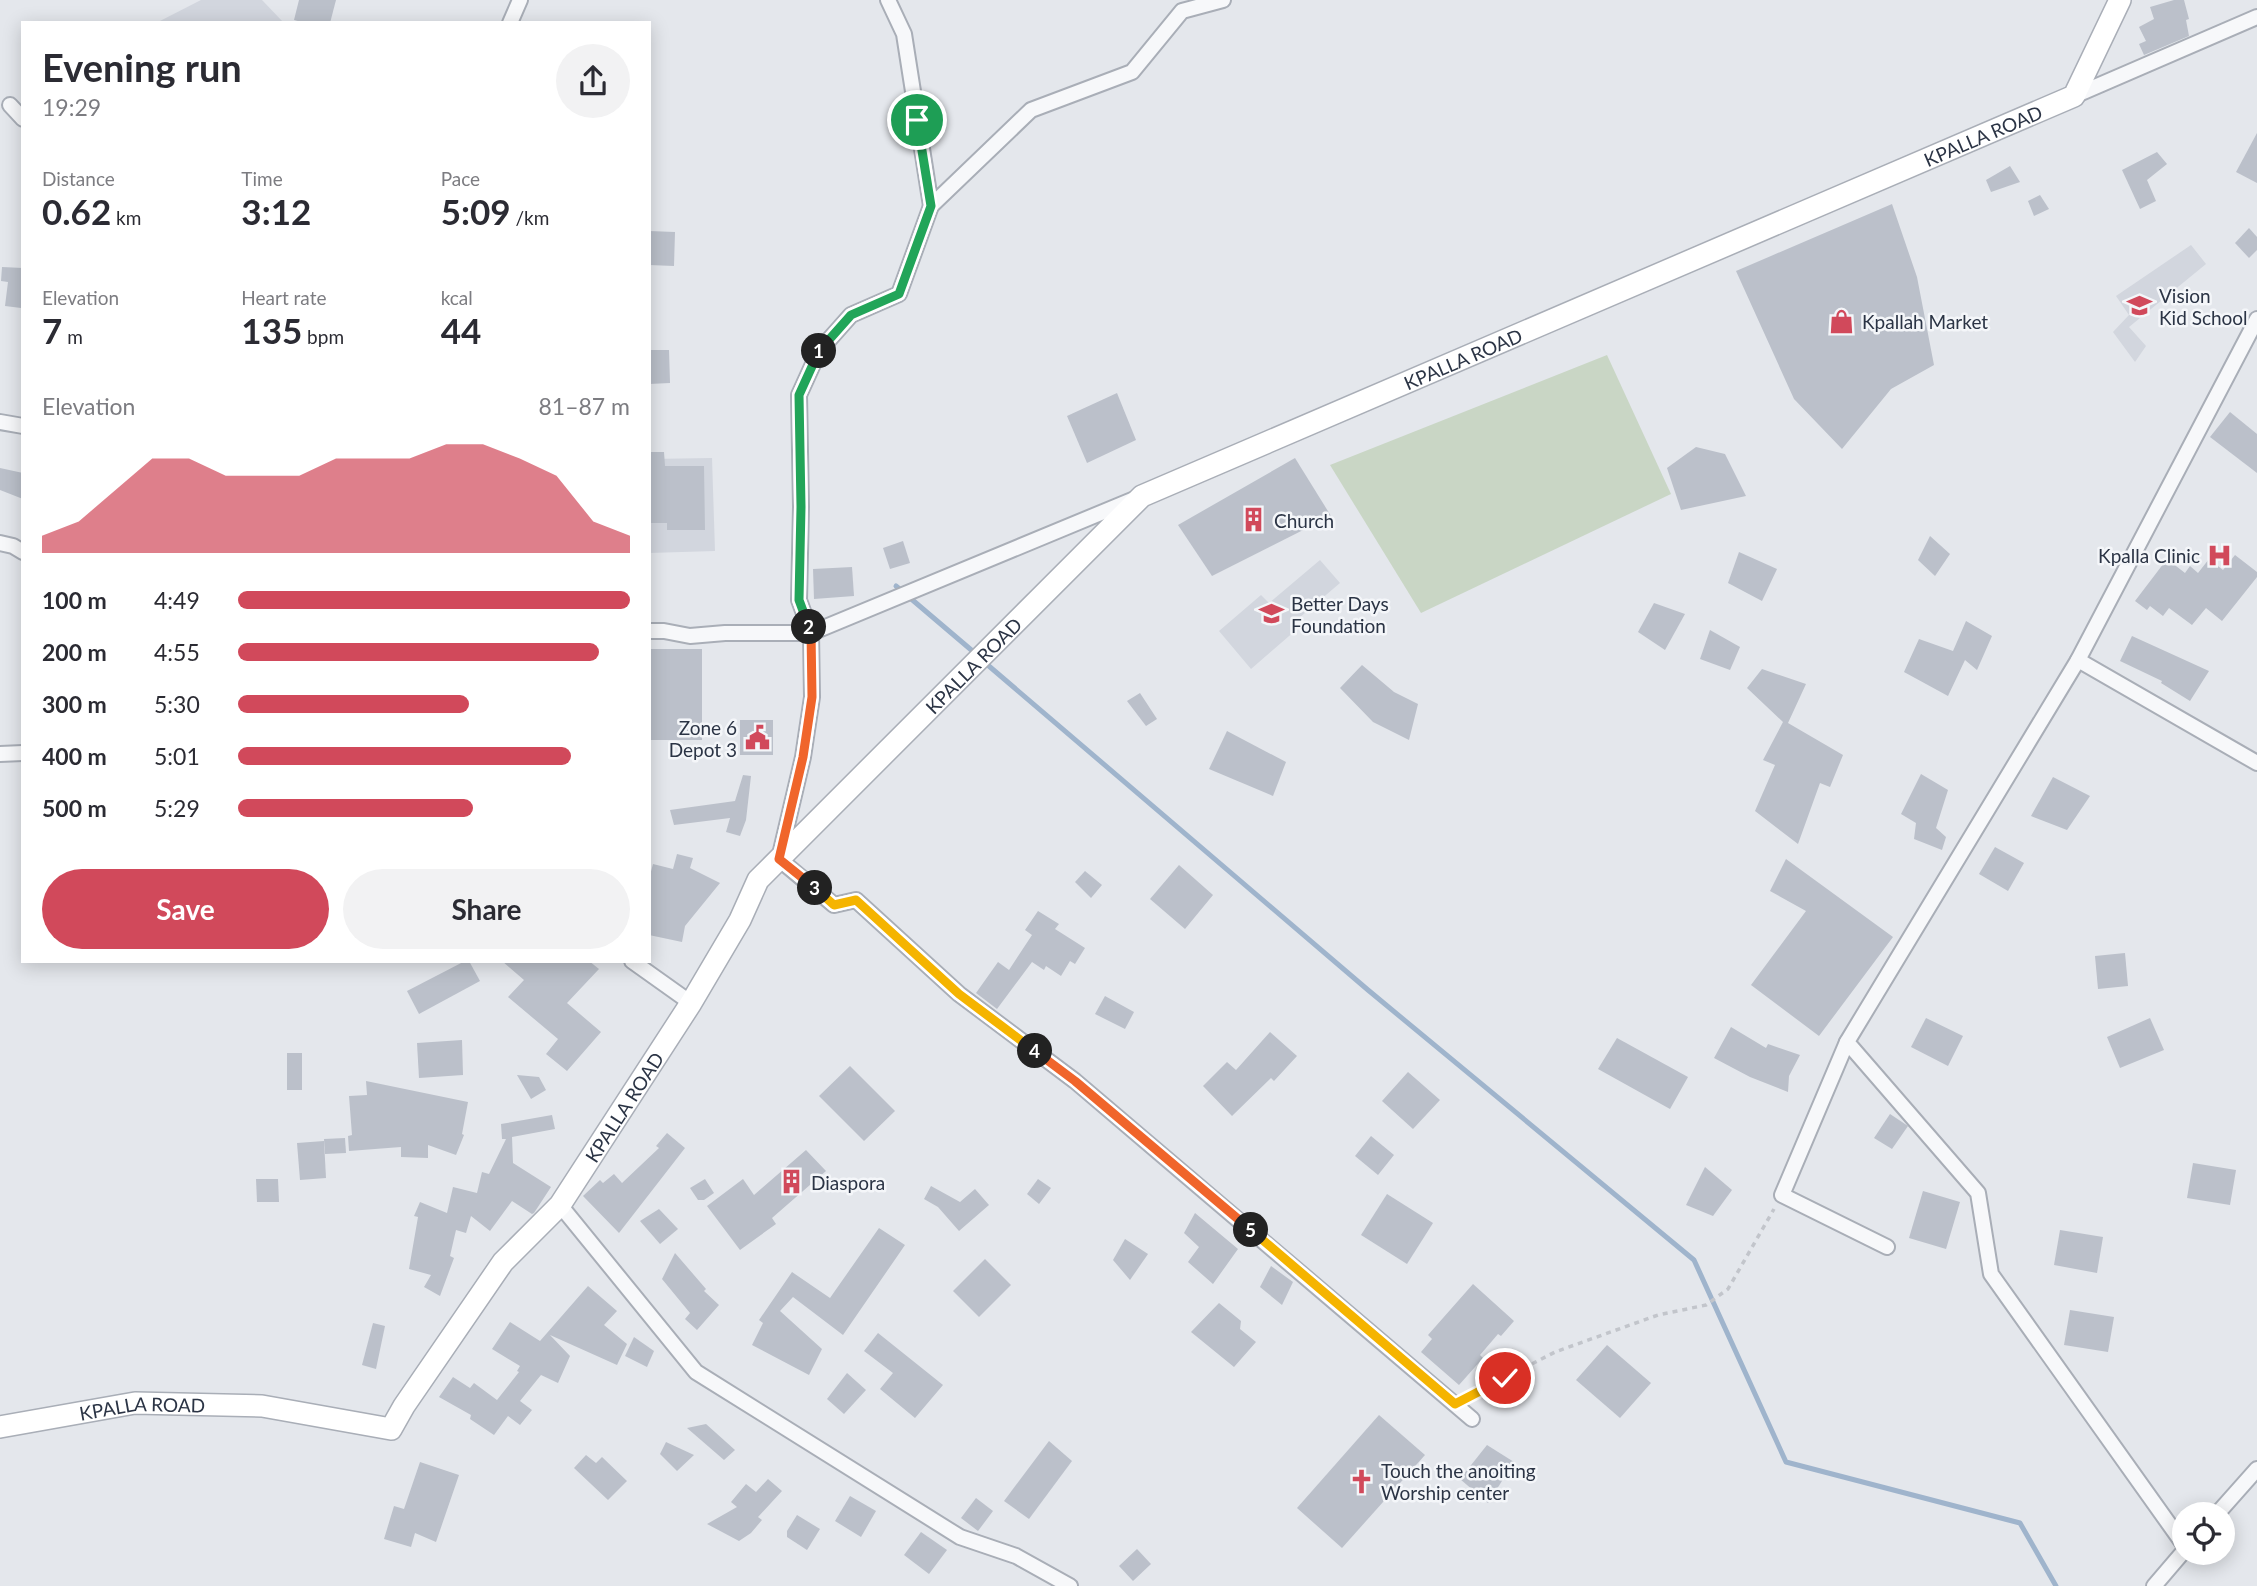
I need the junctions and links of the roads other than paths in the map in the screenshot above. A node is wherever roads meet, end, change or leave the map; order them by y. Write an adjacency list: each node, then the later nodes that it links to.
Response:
1 (520, 0): 6 (street)
2 (888, 0): 10 (street)
3 (1223, 0): 10 (street)
4 (2120, 0): 7 (street)
5 (2257, 17): 7 (street)
6 (511, 21)
7 (2074, 96): 14 (street, KPALLA ROAD)
8 (10, 105): 9 (street)
9 (21, 117)
10 (931, 206): 18 (street)
11 (2257, 319): 19 (street)
12 (0, 422): 13 (street)
13 (21, 426)
14 (1142, 496): 18 (street); 23 (street, KPALLA ROAD)
15 (0, 543): 16 (street)
16 (21, 551)
17 (651, 631): 18 (street)
18 (811, 632): 23 (street)
19 (2078, 660): 22 (street); 26 (street)
20 (0, 754): 21 (street)
21 (21, 754)
22 (2257, 763)
23 (779, 859): 25 (street, KPALLA ROAD); 29 (street)
24 (635, 963): 25 (street)
25 (691, 1003): 27 (street, KPALLA ROAD)
26 (1847, 1042): 28 (street); 33 (street)
27 (559, 1205): 30 (street, KPALLA ROAD); 35 (street)
28 (1887, 1247)
29 (1472, 1419)
30 (0, 1427)
31 (2257, 1469): 32 (street)
32 (2228, 1502)
33 (2172, 1528)
34 (2172, 1565): 36 (street)
35 (1070, 1586)
36 (2154, 1586)

